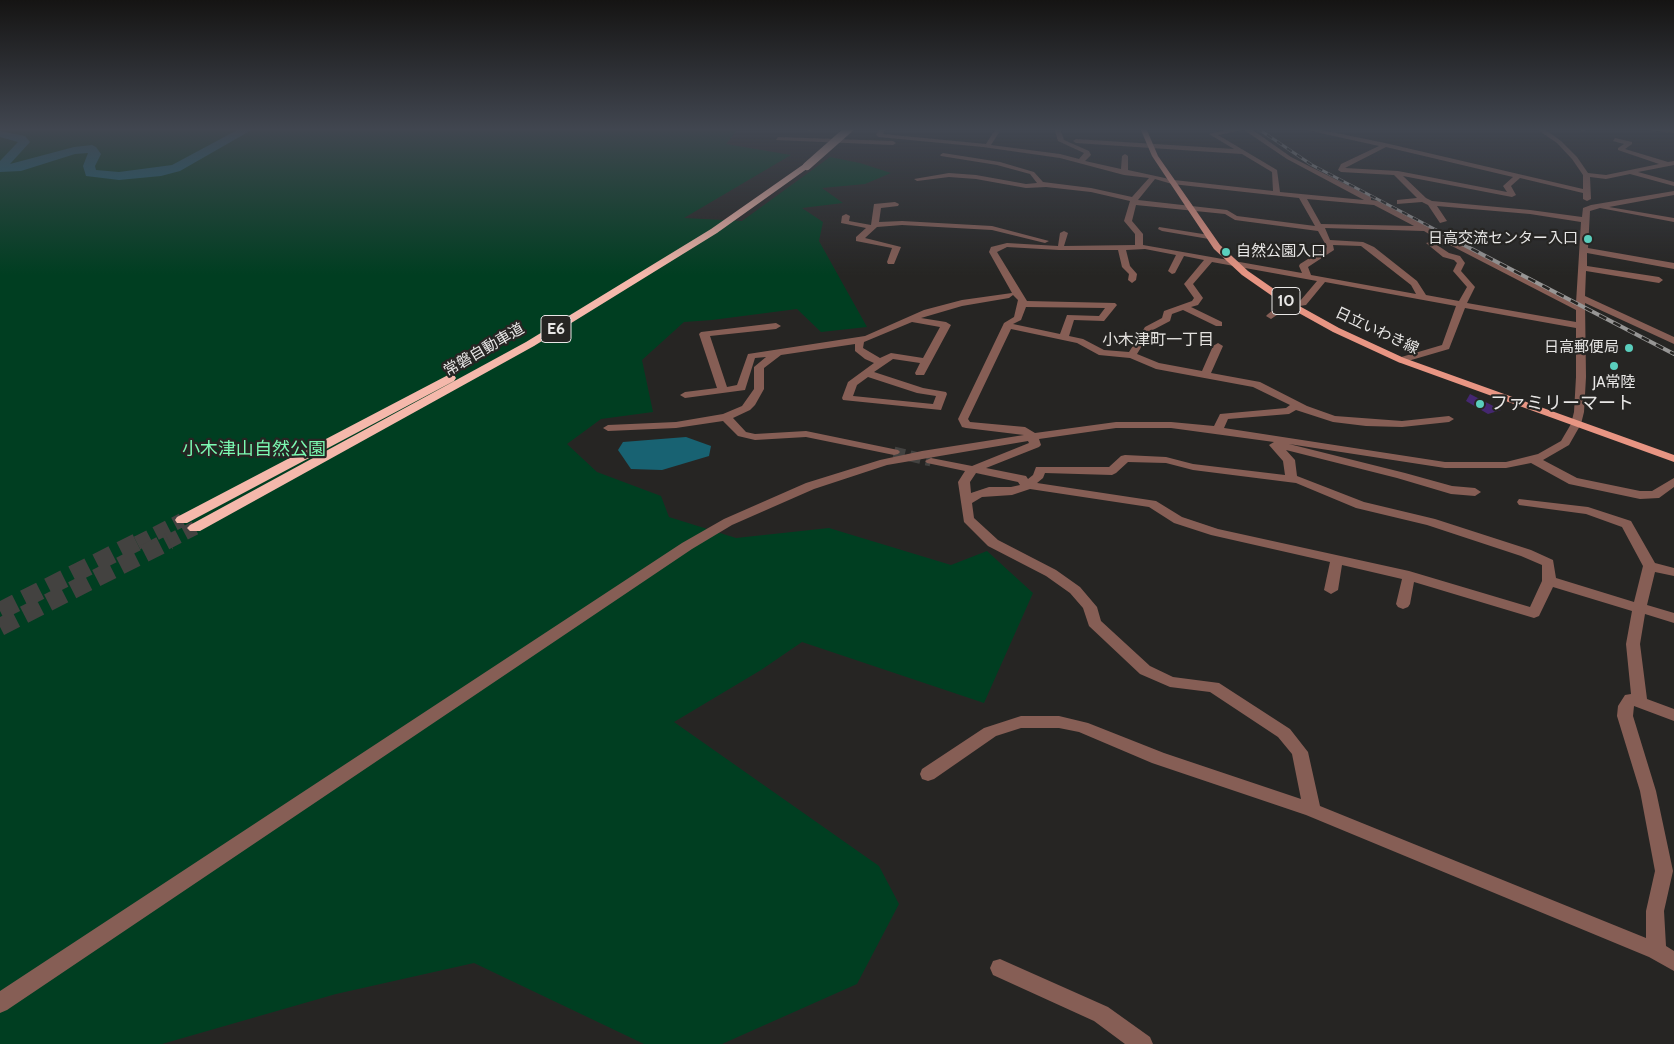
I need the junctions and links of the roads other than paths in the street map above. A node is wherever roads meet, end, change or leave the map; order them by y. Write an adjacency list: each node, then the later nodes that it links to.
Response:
1 (786, 177): 106 (highway, 常磐自動車道 / E6)
2 (938, 177): 15 (street)
3 (972, 177): 18 (street)
4 (1035, 177): 18 (street)
5 (1147, 177): 14 (street)
6 (1169, 177): 16 (main road, 日立いわき線 / 10)
7 (1275, 177): 21 (street)
8 (1324, 177): 27 (street)
9 (1400, 177): 25 (street)
10 (1417, 177): 11 (street)
11 (1517, 177): 19 (street)
12 (1586, 177): 19 (street)
13 (1648, 177): 17 (street)
14 (1153, 178): 16 (street); 23 (street)
15 (917, 180)
16 (1172, 181): 21 (street); 29 (main road, 日立いわき線 / 10)
17 (1674, 184)
18 (1045, 185): 23 (street)
19 (1587, 192): 28 (street)
20 (1674, 193): 28 (street)
21 (1277, 194): 22 (street)
22 (1302, 196): 27 (street); 35 (street)
23 (1134, 201): 29 (street); 46 (street)
24 (1400, 202): 25 (street)
25 (1427, 202): 31 (street); 33 (street)
26 (895, 204): 34 (street)
27 (1376, 204): 36 (street)
28 (1597, 206): 31 (street); 32 (street)
29 (1190, 208): 35 (street); 39 (main road, 日立いわき線 / 10)
30 (846, 216): 34 (street)
31 (1584, 220): 47 (street)
32 (1674, 220)
33 (1443, 221)
34 (874, 226): 43 (street); 44 (street)
35 (1320, 227): 36 (street); 42 (street)
36 (1427, 229): 41 (street)
37 (1162, 230): 39 (street)
38 (1064, 233): 43 (street)
39 (1209, 236): 51 (main road, 日立いわき線 / 10)
40 (901, 238): 44 (street)
41 (1449, 241): 64 (street); 66 (street)
42 (1328, 242): 55 (street); 60 (street)
43 (1065, 246): 45 (street); 62 (street)
44 (897, 247): 50 (street)
45 (1122, 247): 46 (street); 56 (street)
46 (1139, 247): 48 (street)
47 (1582, 250): 52 (street); 53 (street)
48 (1181, 254): 49 (street); 54 (street)
49 (1210, 259): 51 (street); 65 (street)
50 (891, 262)
51 (1233, 264): 55 (street); 63 (main road, 日立いわき線 / 10)
52 (1674, 266)
53 (1582, 268): 58 (street); 61 (street)
54 (1172, 271)
55 (1308, 277): 57 (street)
56 (1132, 280)
57 (1322, 280): 60 (street); 63 (street)
58 (1659, 280)
59 (1009, 295): 68 (street)
60 (1423, 298): 64 (street)
61 (1581, 298): 66 (street); 75 (street)
62 (1022, 304): 71 (street); 73 (street)
63 (1291, 305): 67 (street); 80 (main road, 日立いわき線 / 10)
64 (1461, 305): 72 (street); 80 (street)
65 (1183, 307): 69 (street); 78 (street)
66 (1580, 309): 72 (street)
67 (1271, 316)
68 (908, 319): 74 (street); 79 (street)
69 (1219, 324)
70 (776, 326): 85 (street)
71 (1008, 326): 73 (street); 93 (street)
72 (1580, 326): 90 (street)
73 (1064, 338): 78 (street)
74 (860, 341): 77 (street); 81 (street)
75 (1674, 341)
76 (1218, 346): 84 (street)
77 (778, 352): 85 (street); 88 (street)
78 (1132, 355): 84 (street)
79 (927, 360): 81 (street); 83 (street)
80 (1401, 360): 90 (main road, 日立いわき線 / 10)
81 (881, 362): 82 (street)
82 (867, 373): 82 (street)
83 (920, 373)
84 (1205, 375): 87 (street)
85 (722, 390): 86 (street)
86 (685, 396)
87 (1304, 408): 89 (street); 92 (street)
88 (726, 417): 91 (street); 95 (street)
89 (1449, 419)
90 (1576, 424): 96 (main road, 日立いわき線 / 10); 97 (street)
91 (608, 428)
92 (1218, 430): 93 (street); 94 (street); 97 (street)
93 (1032, 436): 99 (street); 123 (street)
94 (1275, 445): 100 (street); 103 (street)
95 (894, 452)
96 (1674, 459)
97 (1534, 460): 101 (street)
98 (931, 462): 99 (street)
99 (972, 470): 102 (street); 104 (street)
100 (1291, 479): 102 (street); 111 (street)
101 (1674, 482)
102 (1028, 485): 104 (street); 107 (street)
103 (1475, 492)
104 (966, 502): 119 (street)
105 (1523, 502): 108 (street)
106 (189, 524)
107 (1337, 558): 110 (street); 112 (street)
108 (1650, 566): 109 (street); 114 (street)
109 (1674, 572)
110 (1409, 576): 111 (street); 113 (street)
111 (1548, 581): 114 (street)
112 (1331, 590)
113 (1403, 604)
114 (1639, 608): 115 (street); 116 (street)
115 (1674, 618)
116 (1640, 703): 117 (street); 120 (street)
117 (1674, 715)
118 (928, 774): 119 (street)
119 (1312, 810): 120 (street)
120 (1656, 951): 121 (street)
121 (1674, 962)
122 (1000, 968): 124 (street)
123 (0, 1003)
124 (1143, 1044)

